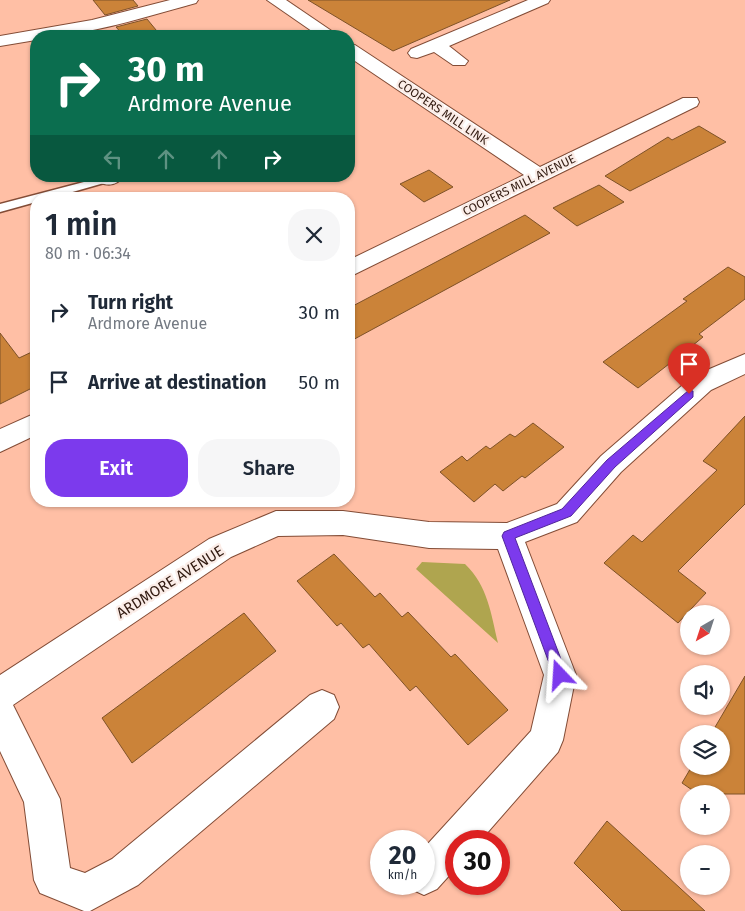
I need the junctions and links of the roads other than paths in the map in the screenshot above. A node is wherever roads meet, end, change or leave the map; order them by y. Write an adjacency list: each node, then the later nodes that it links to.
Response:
1 (190, 0): 4 (street)
2 (275, 0): 5 (street)
3 (542, 0): 8 (street)
4 (97, 30)
5 (321, 30)
6 (30, 38): 7 (street)
7 (0, 41)
8 (436, 45): 10 (street); 11 (street)
9 (355, 53): 13 (street, COOPERS MILL LINK)
10 (417, 53)
11 (459, 61)
12 (690, 102): 13 (street, COOPERS MILL AVENUE)
13 (538, 175): 18 (street, COOPERS MILL AVENUE)
14 (95, 182): 15 (lane)
15 (59, 192)
16 (30, 200): 17 (lane)
17 (0, 208)
18 (355, 266)
19 (745, 363): 22 (street, ARDMORE AVENUE)
20 (30, 426): 21 (street)
21 (0, 441)
22 (508, 536): 23 (street, ARDMORE AVENUE); 26 (street)
23 (0, 694)
24 (322, 707): 25 (street)
25 (0, 715)
26 (435, 863)

